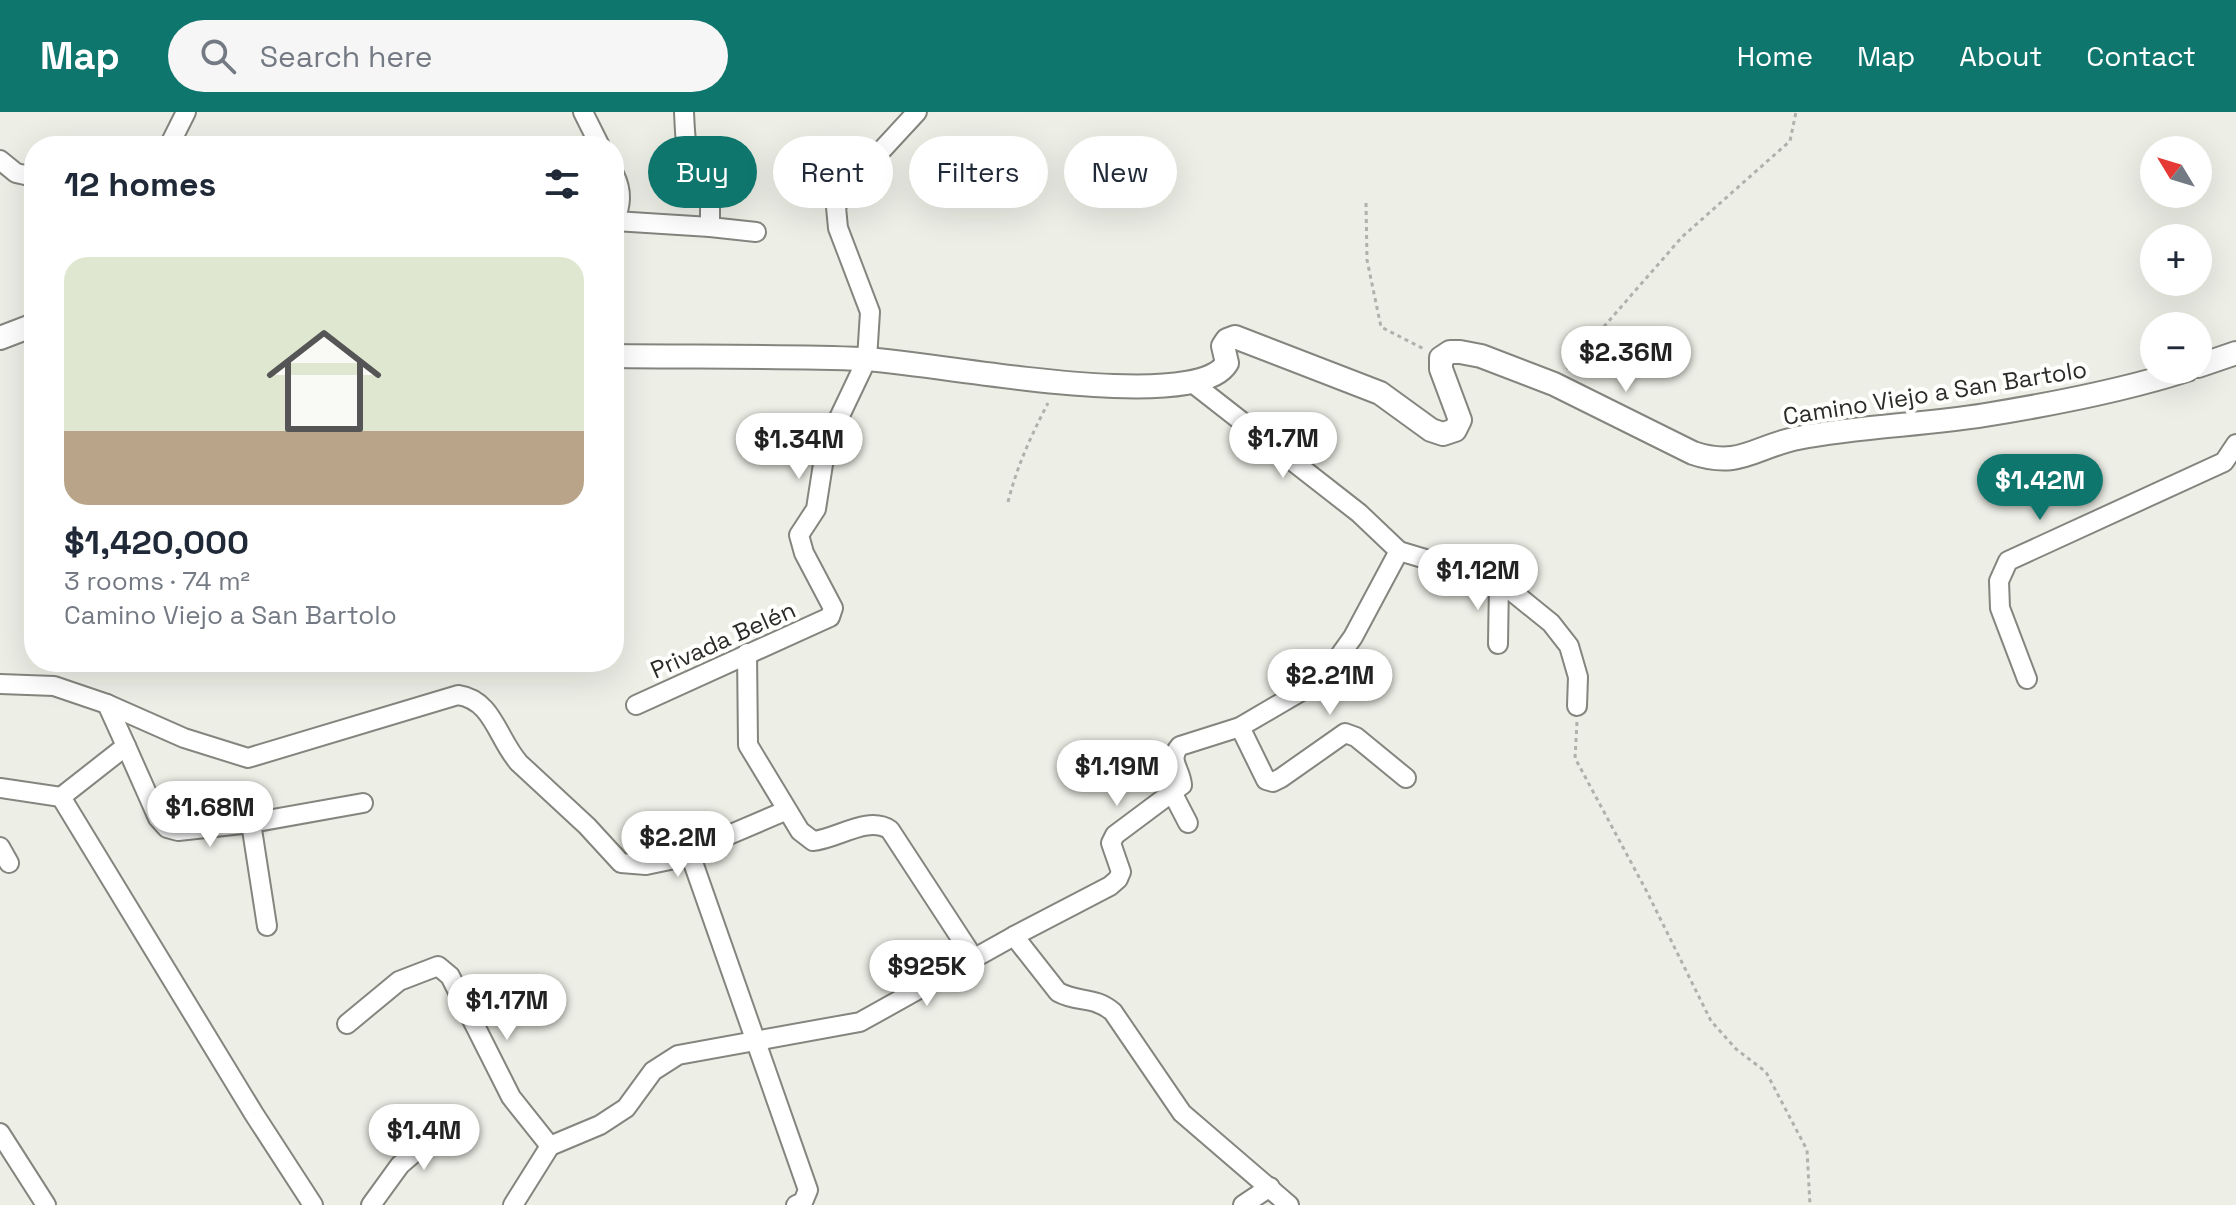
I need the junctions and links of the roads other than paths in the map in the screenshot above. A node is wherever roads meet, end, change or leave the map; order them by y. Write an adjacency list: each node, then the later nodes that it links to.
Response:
1 (186, 112): 5 (street)
2 (583, 112): 6 (street)
3 (684, 112): 10 (street)
4 (917, 112): 16 (street)
5 (174, 136)
6 (595, 136)
7 (0, 160): 8 (street)
8 (24, 175)
9 (624, 223): 10 (street)
10 (710, 227): 11 (street)
11 (756, 232)
12 (24, 329): 13 (street)
13 (0, 338)
14 (2236, 353): 17 (street)
15 (624, 356): 16 (street)
16 (867, 359): 18 (street); 24 (street, Privada Belén)
17 (2212, 361)
18 (1190, 381): 19 (street, Camino Viejo a San Bartolo); 21 (street)
19 (2140, 383)
20 (2236, 444): 25 (street)
21 (1399, 551): 22 (street); 30 (street)
22 (1499, 581): 23 (street); 29 (street)
23 (1498, 644)
24 (747, 653): 28 (street, Privada Belén); 37 (street)
25 (2027, 679)
26 (0, 684): 27 (street)
27 (107, 704): 31 (street); 40 (street)
28 (636, 705)
29 (1577, 706)
30 (1240, 727): 32 (street); 34 (street)
31 (126, 746): 35 (street); 38 (street)
32 (1406, 778)
33 (0, 788): 35 (street)
34 (1173, 794): 39 (street); 42 (street)
35 (61, 797): 51 (street)
36 (363, 803): 38 (street)
37 (785, 811): 40 (street); 43 (street)
38 (251, 823): 41 (street)
39 (1188, 823)
40 (689, 851): 45 (street)
41 (267, 926)
42 (1014, 936): 43 (street); 49 (street)
43 (973, 957): 45 (street)
44 (347, 1024): 48 (street)
45 (753, 1039): 48 (street); 54 (street)
46 (444, 1117): 52 (street)
47 (0, 1133): 50 (street)
48 (550, 1146): 53 (street)
49 (1270, 1187): 55 (street); 56 (street)
50 (46, 1205)
51 (313, 1205)
52 (371, 1205)
53 (513, 1205)
54 (796, 1205)
55 (1243, 1205)
56 (1289, 1205)

